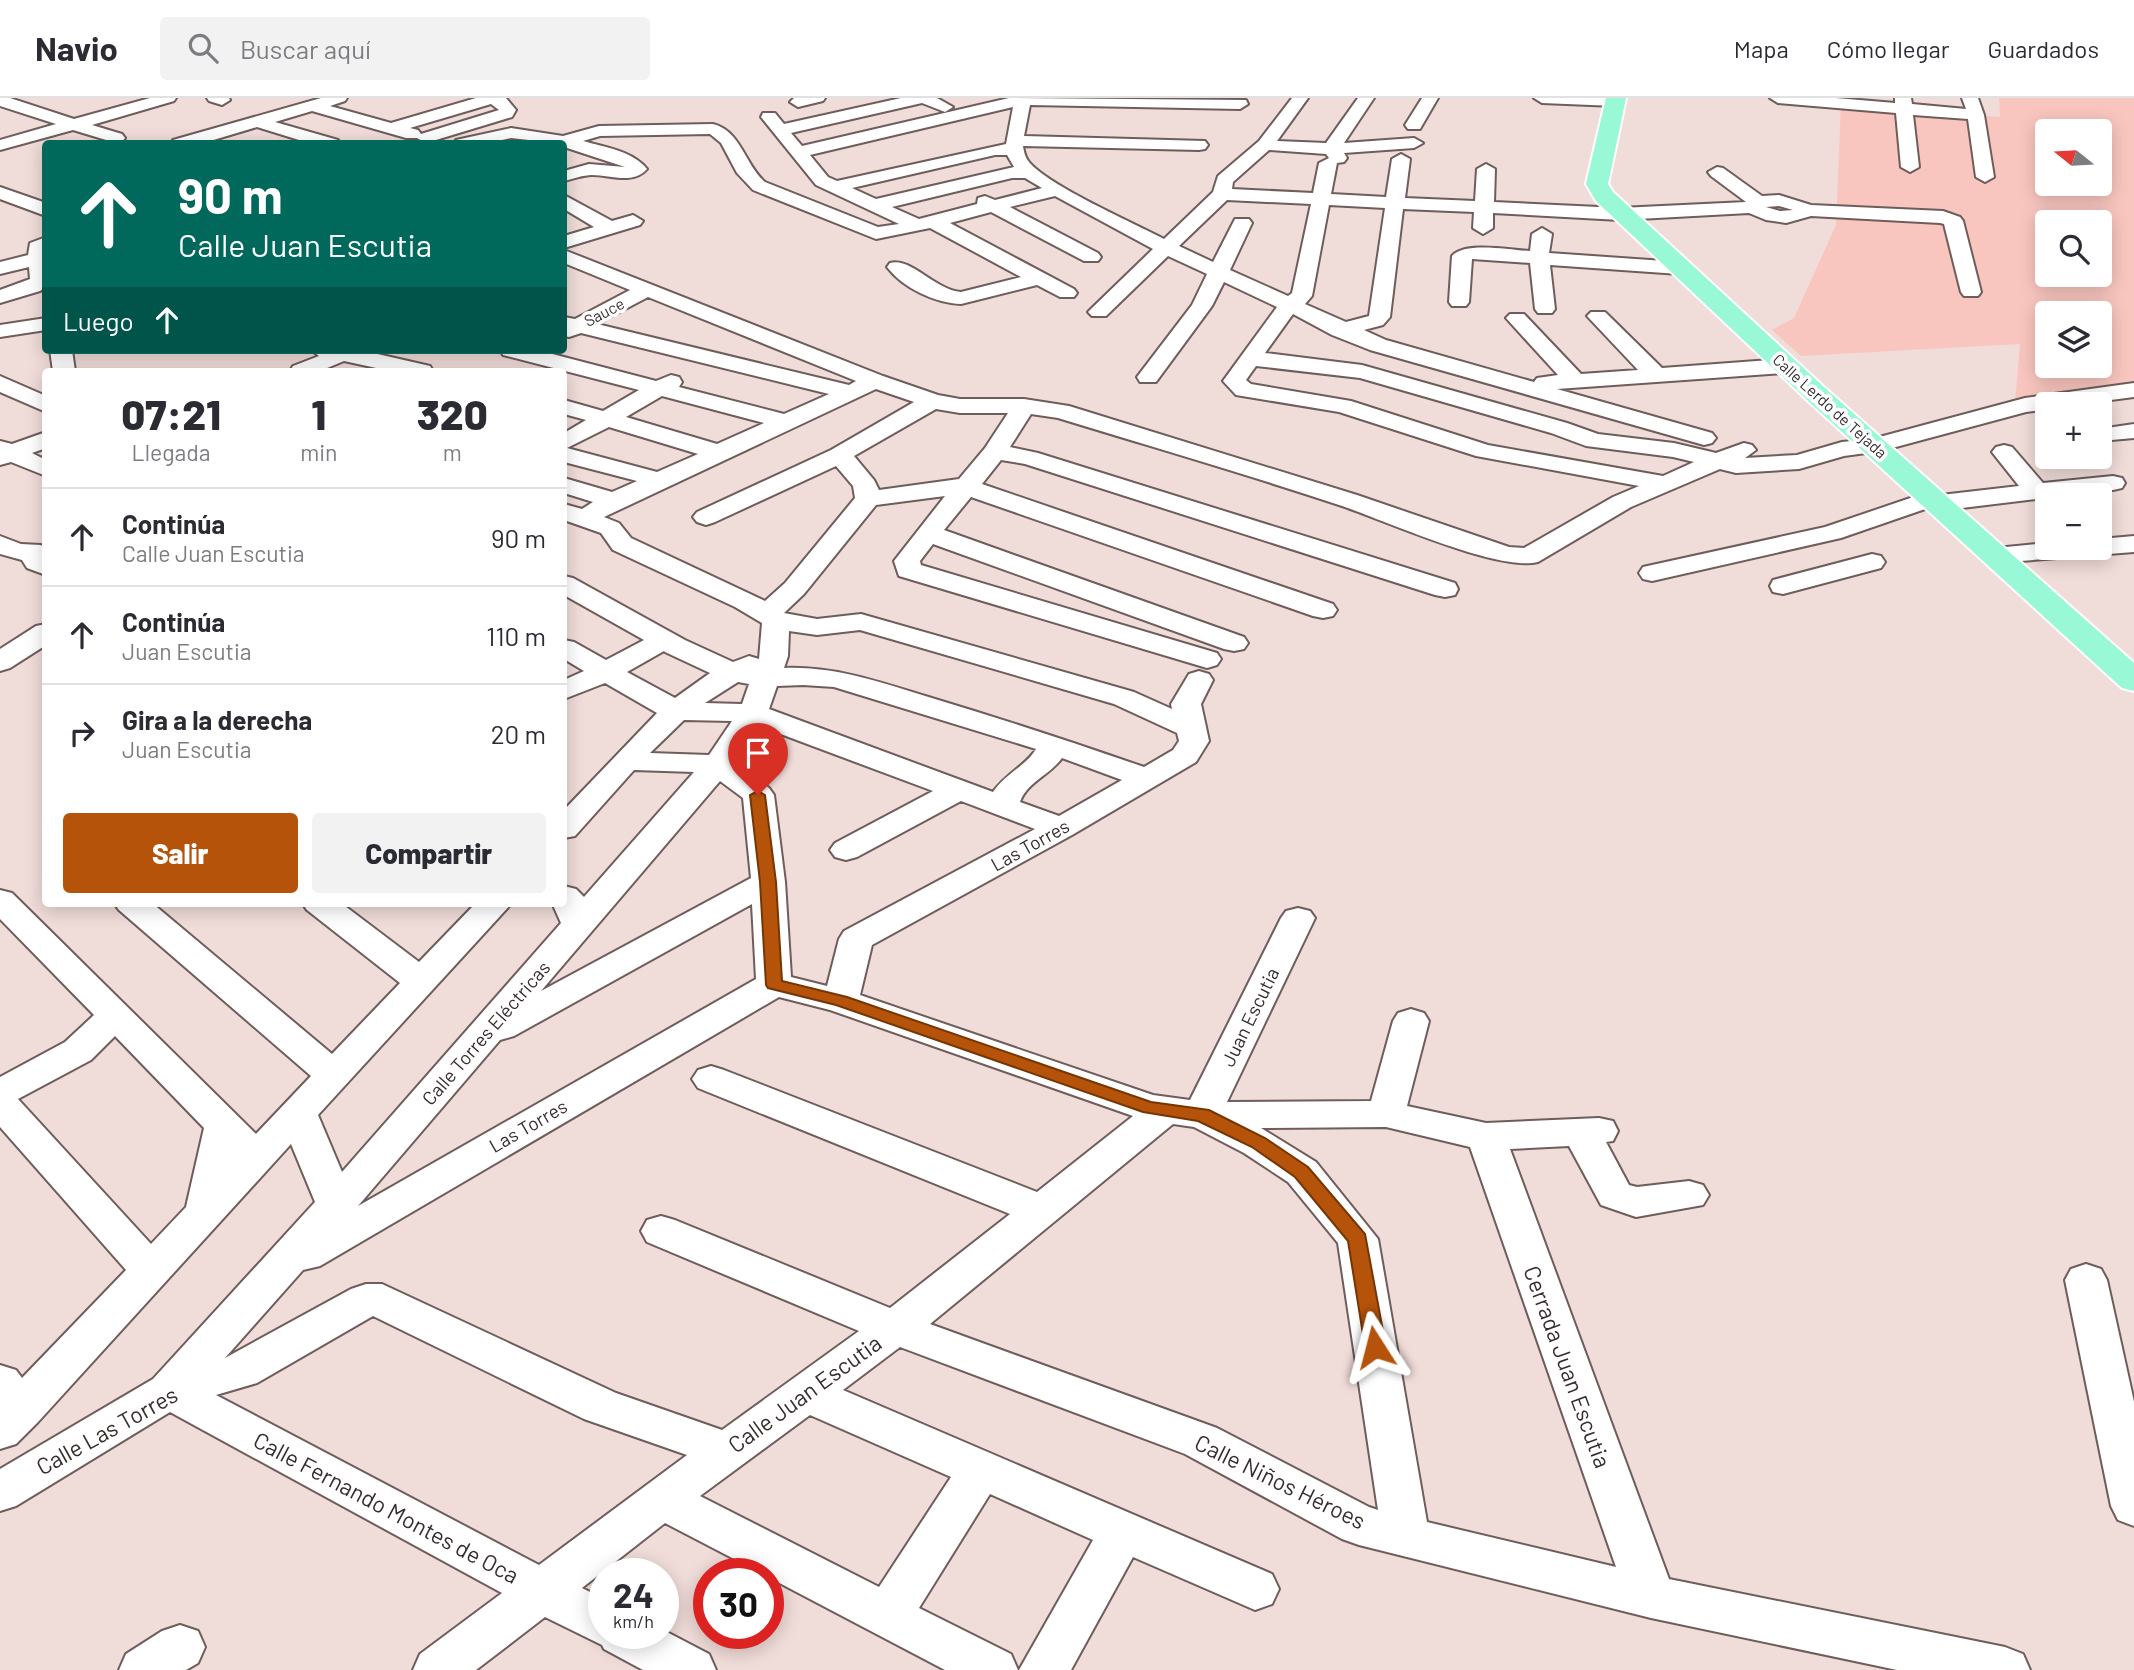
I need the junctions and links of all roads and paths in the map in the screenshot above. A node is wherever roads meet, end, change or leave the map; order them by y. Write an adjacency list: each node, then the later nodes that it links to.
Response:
1 (104, 98): 17 (street)
2 (168, 98): 17 (street)
3 (339, 98): 15 (street)
4 (817, 98): 12 (street)
5 (1300, 98): 42 (street)
6 (1366, 98): 45 (street)
7 (1430, 98): 26 (street)
8 (1542, 98): 10 (street)
9 (1778, 98): 11 (street)
10 (1615, 100): 69 (main road, Calle Lerdo de Tejada)
11 (1833, 100): 13 (street)
12 (798, 102)
13 (1904, 103): 16 (street); 49 (street)
14 (1240, 104): 24 (street)
15 (313, 106): 21 (street); 23 (street)
16 (1973, 106): 55 (street)
17 (134, 107): 22 (street); 25 (street)
18 (2, 109): 25 (street)
19 (380, 110): 21 (street)
20 (960, 113): 24 (street); 46 (street); 46 (street)
21 (356, 118): 27 (street)
22 (167, 119)
23 (258, 122): 29 (street); 34 (street)
24 (1018, 122): 41 (street); 52 (street); 57 (street)
25 (75, 123): 28 (street); 31 (street)
26 (1414, 124)
27 (391, 128): 30 (street); 30 (street)
28 (116, 138)
29 (199, 138): 32 (street); 33 (street)
30 (426, 138): 35 (street)
31 (6, 140): 44 (street)
32 (192, 140)
33 (205, 140)
34 (319, 140)
35 (432, 140)
36 (479, 140): 37 (street)
37 (545, 140)
38 (567, 140): 71 (street)
39 (1414, 143): 45 (street)
40 (567, 145): 50 (street)
41 (1199, 145)
42 (1265, 145): 45 (street); 60 (street)
43 (900, 146): 46 (street)
44 (42, 148)
45 (1332, 157): 61 (street)
46 (804, 159): 57 (street)
47 (1401, 159): 64 (street)
48 (567, 164): 50 (street)
49 (1910, 167)
50 (589, 169): 54 (street)
51 (1486, 169): 67 (street)
52 (1029, 172): 58 (street); 66 (street)
53 (1717, 172): 65 (street)
54 (567, 175)
55 (1985, 177)
56 (36, 184): 59 (street)
57 (834, 187): 66 (street)
58 (1057, 190): 62 (street); 76 (street)
59 (1, 194): 68 (street)
60 (1223, 194): 61 (street); 76 (street)
61 (1321, 199): 64 (street); 96 (street)
62 (984, 202): 71 (street); 78 (street)
63 (567, 203): 73 (street)
64 (1394, 203): 67 (street); 103 (street)
65 (1755, 204): 69 (street); 92 (street)
66 (876, 205): 71 (street)
67 (1485, 208): 69 (street); 74 (street)
68 (42, 209)
69 (1620, 214): 85 (main road, Calle Lerdo de Tejada)
70 (633, 221): 73 (street)
71 (924, 223): 87 (street)
72 (1242, 223): 86 (street)
73 (608, 227): 82 (street)
74 (1483, 228)
75 (1542, 234): 79 (street)
76 (1166, 248): 86 (street); 98 (street)
77 (42, 252): 84 (street)
78 (1091, 257)
79 (1539, 257): 80 (street); 95 (street); 97 (street)
80 (1588, 261): 85 (street); 89 (street)
81 (42, 262): 90 (street)
82 (573, 263): 91 (street)
83 (897, 267): 87 (street)
84 (0, 268)
85 (1679, 268): 111 (main road, Calle Lerdo de Tejada)
86 (1218, 274): 96 (street); 115 (street)
87 (1040, 278): 93 (street)
88 (0, 284): 90 (street)
89 (1611, 284)
90 (39, 289): 94 (street)
91 (645, 290): 102 (street, Sauce); 105 (street)
92 (1971, 292)
93 (1067, 293)
94 (0, 297)
95 (1459, 302)
96 (1288, 306): 103 (street); 110 (street)
97 (1545, 309)
98 (1098, 312)
99 (1598, 316): 114 (street)
100 (1517, 318): 118 (street)
101 (42, 325): 104 (street)
102 (568, 328): 109 (street)
103 (1340, 330): 120 (street)
104 (0, 331)
105 (756, 331): 109 (street); 117 (street)
106 (333, 354): 112 (street)
107 (351, 354): 113 (street)
108 (518, 355): 121 (street)
109 (713, 357): 121 (street); 123 (street)
110 (1249, 358): 137 (street); 149 (street)
111 (1785, 366): 114 (street); 138 (main road, Calle Lerdo de Tejada)
112 (307, 368)
113 (410, 368)
114 (1656, 375): 118 (street)
115 (1148, 377)
116 (42, 378): 119 (street)
117 (875, 381): 123 (street); 124 (street)
118 (1575, 381): 120 (street)
119 (0, 383): 125 (street)
120 (1522, 385): 129 (street)
121 (661, 388): 130 (street); 132 (street)
122 (2134, 390): 127 (street)
123 (851, 392): 132 (street)
124 (933, 401): 126 (street); 145 (street)
125 (42, 403)
126 (1024, 406): 141 (street); 152 (street)
127 (2017, 407): 131 (street); 138 (street)
128 (567, 408): 130 (street)
129 (1631, 416): 139 (street); 140 (street)
130 (607, 418): 136 (street); 144 (street)
131 (2035, 418)
132 (786, 422): 144 (street)
133 (2134, 431): 134 (street)
134 (2112, 434)
135 (42, 440): 143 (street)
136 (567, 440)
137 (1594, 441): 139 (street); 149 (street)
138 (1873, 446): 148 (street); 158 (main road, Calle Lerdo de Tejada)
139 (1674, 450): 147 (street)
140 (1744, 450): 147 (street); 148 (street)
141 (995, 452): 154 (street); 173 (street)
142 (2004, 452): 155 (street)
143 (4, 453): 150 (street)
144 (718, 453): 151 (street)
145 (840, 455): 157 (street); 161 (street)
146 (567, 456): 151 (street)
147 (1717, 463): 148 (street); 152 (street)
148 (1791, 463)
149 (1549, 464): 152 (street)
150 (42, 468)
151 (660, 480): 159 (street)
152 (1669, 484)
153 (567, 486): 159 (street)
154 (964, 486): 157 (street); 162 (street); 174 (street)
155 (2035, 490)
156 (2035, 492): 158 (street)
157 (868, 499): 175 (street)
158 (1934, 500): 163 (street); 169 (main road, Calle Lerdo de Tejada)
159 (614, 501): 160 (street)
160 (574, 514): 175 (street)
161 (706, 517)
162 (927, 533): 179 (street); 189 (street, Las Torres)
163 (1832, 533): 170 (street); 172 (street)
164 (0, 544): 168 (street)
165 (2134, 544): 166 (street)
166 (2112, 546)
167 (2035, 552): 169 (street)
168 (41, 555)
169 (1995, 555): 185 (main road, Calle Lerdo de Tejada)
170 (1651, 573)
171 (567, 586): 178 (street)
172 (1783, 586)
173 (1445, 589)
174 (1323, 610)
175 (771, 617): 176 (street); 183 (street, Calle Torres Eléctricas)
176 (861, 622): 183 (street); 189 (street)
177 (42, 635): 181 (street)
178 (664, 640): 183 (street); 184 (street)
179 (1234, 643)
180 (567, 650): 184 (street)
181 (8, 657): 182 (street)
182 (42, 661)
183 (757, 668): 187 (street); 188 (street, Calle Torres Eléctricas); 190 (street)
184 (606, 672): 186 (street); 187 (street)
185 (2134, 681)
186 (567, 689)
187 (676, 711): 188 (street); 191 (street)
188 (753, 713): 192 (street, Calle Torres Eléctricas); 194 (street)
189 (1191, 728): 193 (street, Las Torres)
190 (1046, 743): 193 (street); 195 (street)
191 (627, 761): 192 (street); 196 (street)
192 (718, 764): 199 (street); 204 (street, Calle Torres Eléctricas)
193 (1147, 778): 197 (street, Las Torres)
194 (959, 790): 195 (street); 198 (street)
195 (1004, 799): 197 (street)
196 (567, 819)
197 (1061, 828): 208 (street, Las Torres)
198 (846, 850)
199 (768, 882): 207 (street); 211 (street)
200 (0, 901): 209 (street)
201 (136, 907): 212 (street)
202 (324, 907): 206 (street)
203 (491, 907): 206 (street)
204 (572, 911): 211 (street, Calle Torres Eléctricas)
205 (1298, 918): 217 (street, Juan Escutia)
206 (422, 981): 212 (street)
207 (774, 985): 208 (street); 227 (street, Las Torres)
208 (841, 1001): 217 (street)
209 (115, 1015): 214 (street); 219 (street)
210 (1411, 1021): 218 (street)
211 (480, 1040): 223 (street, Calle Torres Eléctricas)
212 (334, 1076): 216 (street)
213 (710, 1079): 224 (street)
214 (0, 1093)
215 (0, 1102): 228 (street)
216 (298, 1113): 221 (street); 223 (street)
217 (1184, 1113): 218 (street); 224 (street, Calle Juan Escutia); 240 (street)
218 (1386, 1114): 220 (street)
219 (224, 1125): 221 (street); 225 (street)
220 (1486, 1137): 222 (street); 243 (street, Cerrada Juan Escutia)
221 (257, 1157): 225 (street)
222 (1689, 1195)
223 (336, 1206): 227 (street, Calle Torres Eléctricas)
224 (1041, 1210): 230 (street, Calle Juan Escutia)
225 (204, 1214): 228 (street)
226 (661, 1231): 230 (street, Calle Niños Héroes)
227 (281, 1268): 231 (street, Calle Torres Eléctricas)
228 (151, 1271): 233 (street)
229 (2085, 1280): 238 (street)
230 (895, 1328): 232 (street, Calle Juan Escutia); 240 (street, Calle Niños Héroes)
231 (169, 1391): 234 (street, Calle Las Torres); 236 (street, Calle Las Torres); 242 (street, Calle Fernando Montes de Oca)
232 (807, 1394): 234 (street, Calle Juan Escutia); 235 (street)
233 (7, 1407)
234 (727, 1451): 237 (street, Calle Juan Escutia)
235 (981, 1470): 239 (street); 245 (street)
236 (0, 1492)
237 (662, 1499): 242 (street, Calle Juan Escutia); 245 (street)
238 (2134, 1506)
239 (1122, 1531): 241 (street); 250 (street)
240 (1406, 1536): 243 (street, Calle Niños Héroes)
241 (1255, 1589)
242 (541, 1591): 244 (street, Calle Fernando Montes de Oca); 247 (street, Calle Juan Escutia)
243 (1651, 1597): 251 (street, Calle Niños Héroes)
244 (588, 1616)
245 (887, 1616): 249 (street)
246 (651, 1649): 248 (street)
247 (438, 1670)
248 (691, 1670)
249 (993, 1670)
250 (1044, 1670)
251 (2005, 1670)

